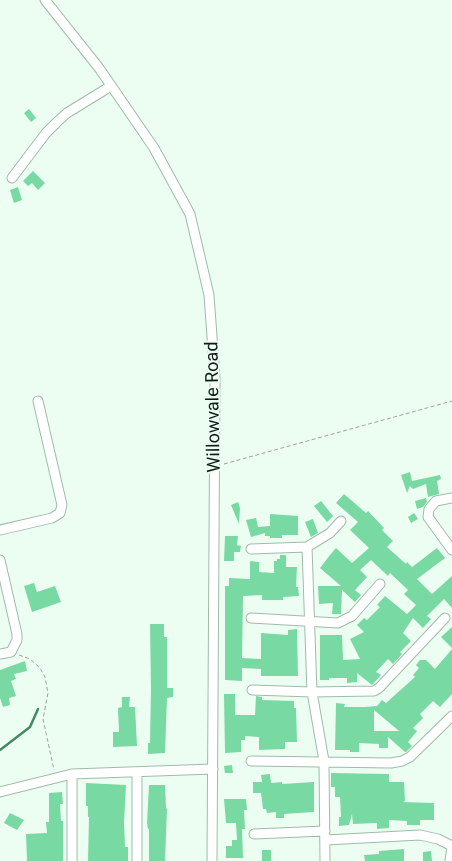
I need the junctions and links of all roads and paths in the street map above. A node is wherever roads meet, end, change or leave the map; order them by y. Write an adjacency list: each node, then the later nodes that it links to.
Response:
1 (45, 0): 2 (street, Willowvale Road)
2 (111, 86): 3 (street); 6 (street, Willowvale Road)
3 (12, 178)
4 (38, 401): 9 (street)
5 (452, 401): 6 (path)
6 (216, 466): 26 (street, Willowvale Road)
7 (452, 498): 12 (street)
8 (341, 521): 10 (street)
9 (0, 530)
10 (307, 548): 11 (street); 18 (street)
11 (251, 549)
12 (452, 550)
13 (0, 560): 15 (street)
14 (380, 584): 18 (street)
15 (3, 587): 19 (street)
16 (251, 618): 18 (street)
17 (446, 618): 22 (street)
18 (310, 623): 22 (street)
19 (11, 652): 20 (street); 29 (path)
20 (0, 654)
21 (252, 690): 22 (street)
22 (312, 692): 25 (street)
23 (452, 716): 25 (street)
24 (250, 761): 25 (street)
25 (324, 761): 32 (street)
26 (213, 769): 27 (street); 36 (street, Willowvale Road)
27 (137, 772): 28 (street); 35 (street)
28 (72, 774): 29 (street); 34 (street)
29 (56, 778): 30 (street)
30 (0, 792)
31 (254, 834): 32 (street)
32 (325, 835): 33 (street); 37 (street)
33 (452, 846): 38 (street)
34 (72, 861)
35 (137, 861)
36 (212, 861)
37 (325, 861)
38 (450, 861)

